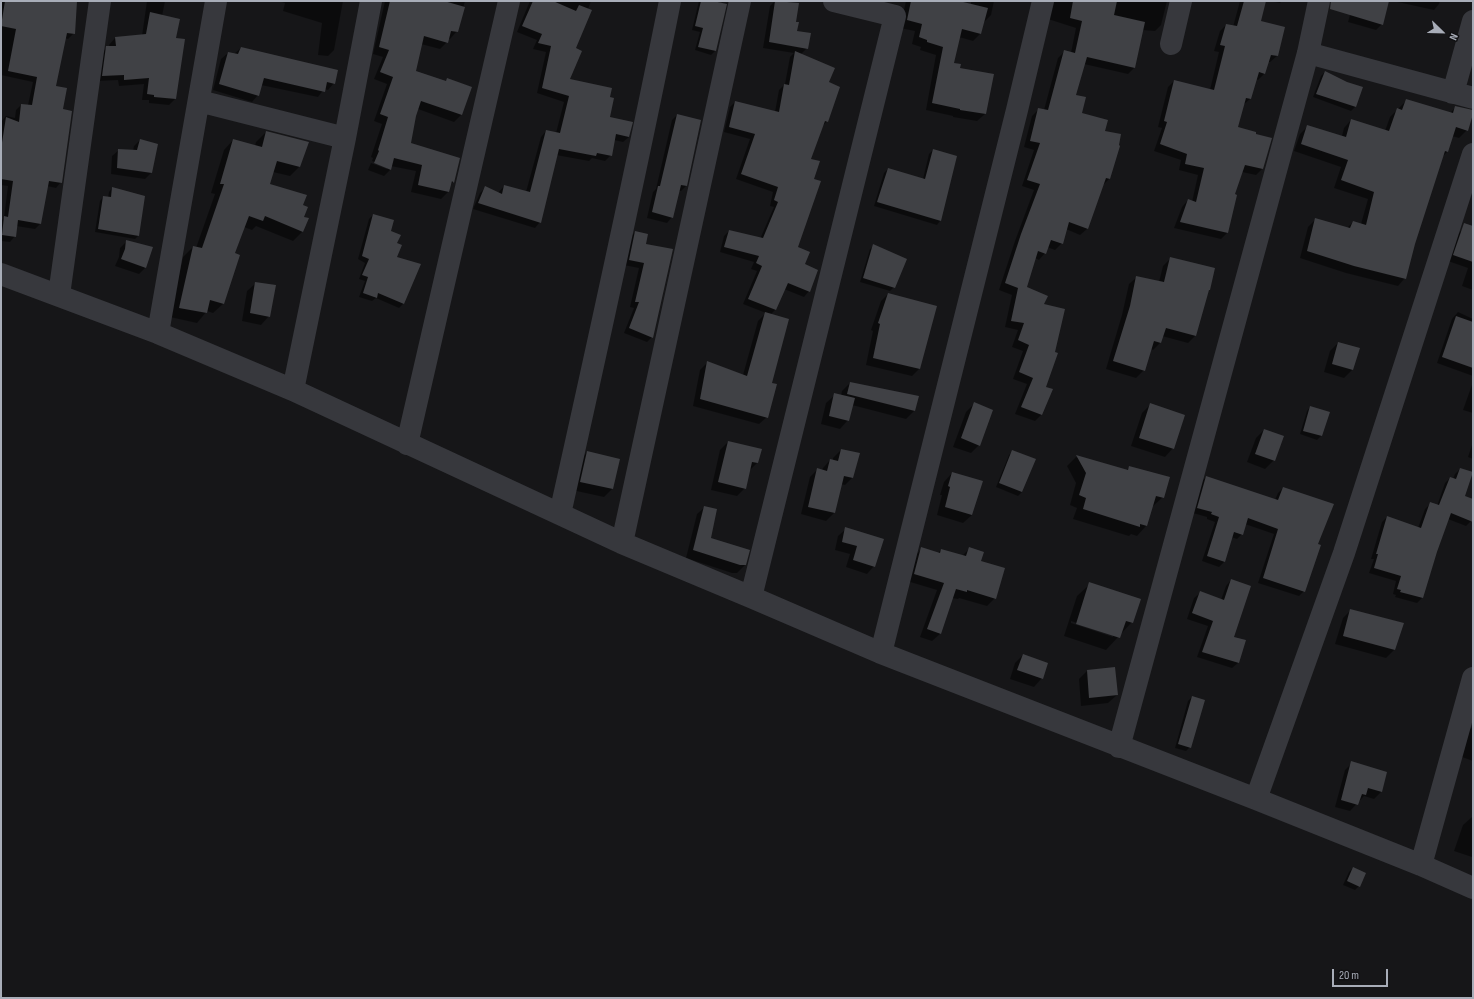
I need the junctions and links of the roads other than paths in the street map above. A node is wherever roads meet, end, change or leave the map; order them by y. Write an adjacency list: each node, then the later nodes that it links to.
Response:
1 (100, 1): 19 (street)
2 (216, 1): 15 (street)
3 (371, 1): 16 (street)
4 (509, 1): 22 (street)
5 (670, 1): 23 (street)
6 (740, 1): 24 (street)
7 (834, 1): 25 (street)
8 (1043, 1): 26 (street)
9 (1181, 1): 12 (street)
10 (1319, 1): 13 (street)
11 (1473, 21): 14 (street)
12 (1171, 44)
13 (1308, 53): 14 (street); 28 (street)
14 (1463, 95)
15 (199, 101): 16 (street); 20 (street)
16 (345, 138): 21 (street)
17 (1473, 154): 29 (street)
18 (1, 274): 19 (street)
19 (59, 295): 20 (street)
20 (158, 333): 21 (street)
21 (293, 390): 22 (street)
22 (407, 444): 23 (street)
23 (560, 514): 24 (street)
24 (622, 543): 25 (street)
25 (751, 597): 26 (street)
26 (881, 653): 28 (street)
27 (1473, 678): 30 (street)
28 (1119, 746): 29 (street)
29 (1256, 799): 30 (street)
30 (1420, 865): 31 (street)
31 (1473, 888)

